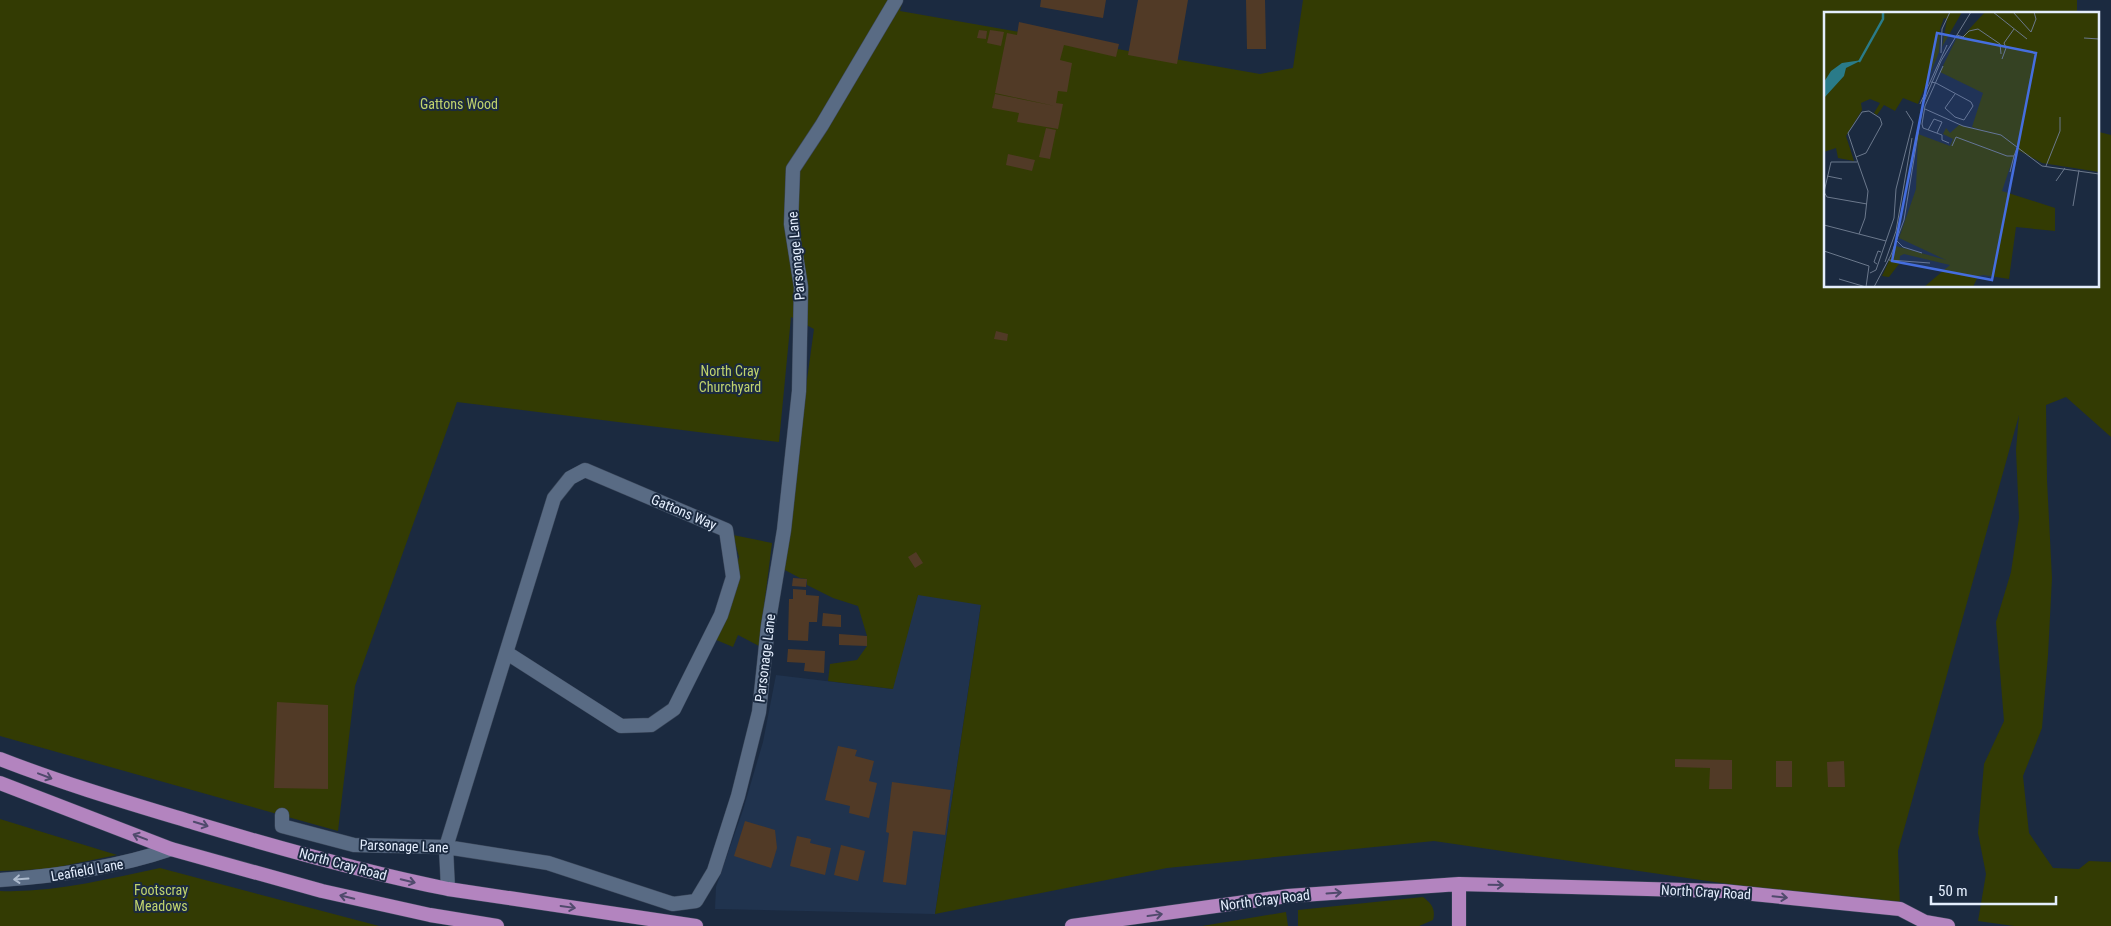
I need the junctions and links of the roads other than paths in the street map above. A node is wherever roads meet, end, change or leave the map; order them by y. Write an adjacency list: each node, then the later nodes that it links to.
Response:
1 (896, 0): 6 (street, Parsonage Lane)
2 (507, 653): 2 (street, Gattons Way); 6 (street, Gattons Way)
3 (0, 759): 10 (main road, North Cray Road, one-way to 10)
4 (0, 783): 7 (main road, one-way to 4)
5 (282, 814): 6 (street, Parsonage Lane)
6 (446, 847): 10 (street, Gattons Way)
7 (171, 849): 8 (street, Leafield Lane, one-way to 8); 11 (main road, one-way to 7)
8 (0, 880)
9 (1459, 884): 13 (main road, North Cray Road, one-way to 9); 14 (main road); 15 (main road, North Cray Road, one-way to 15)
10 (448, 890): 12 (main road, North Cray Road, one-way to 12)
11 (497, 926)
12 (696, 926)
13 (1072, 926)
14 (1459, 926)
15 (1948, 926)

